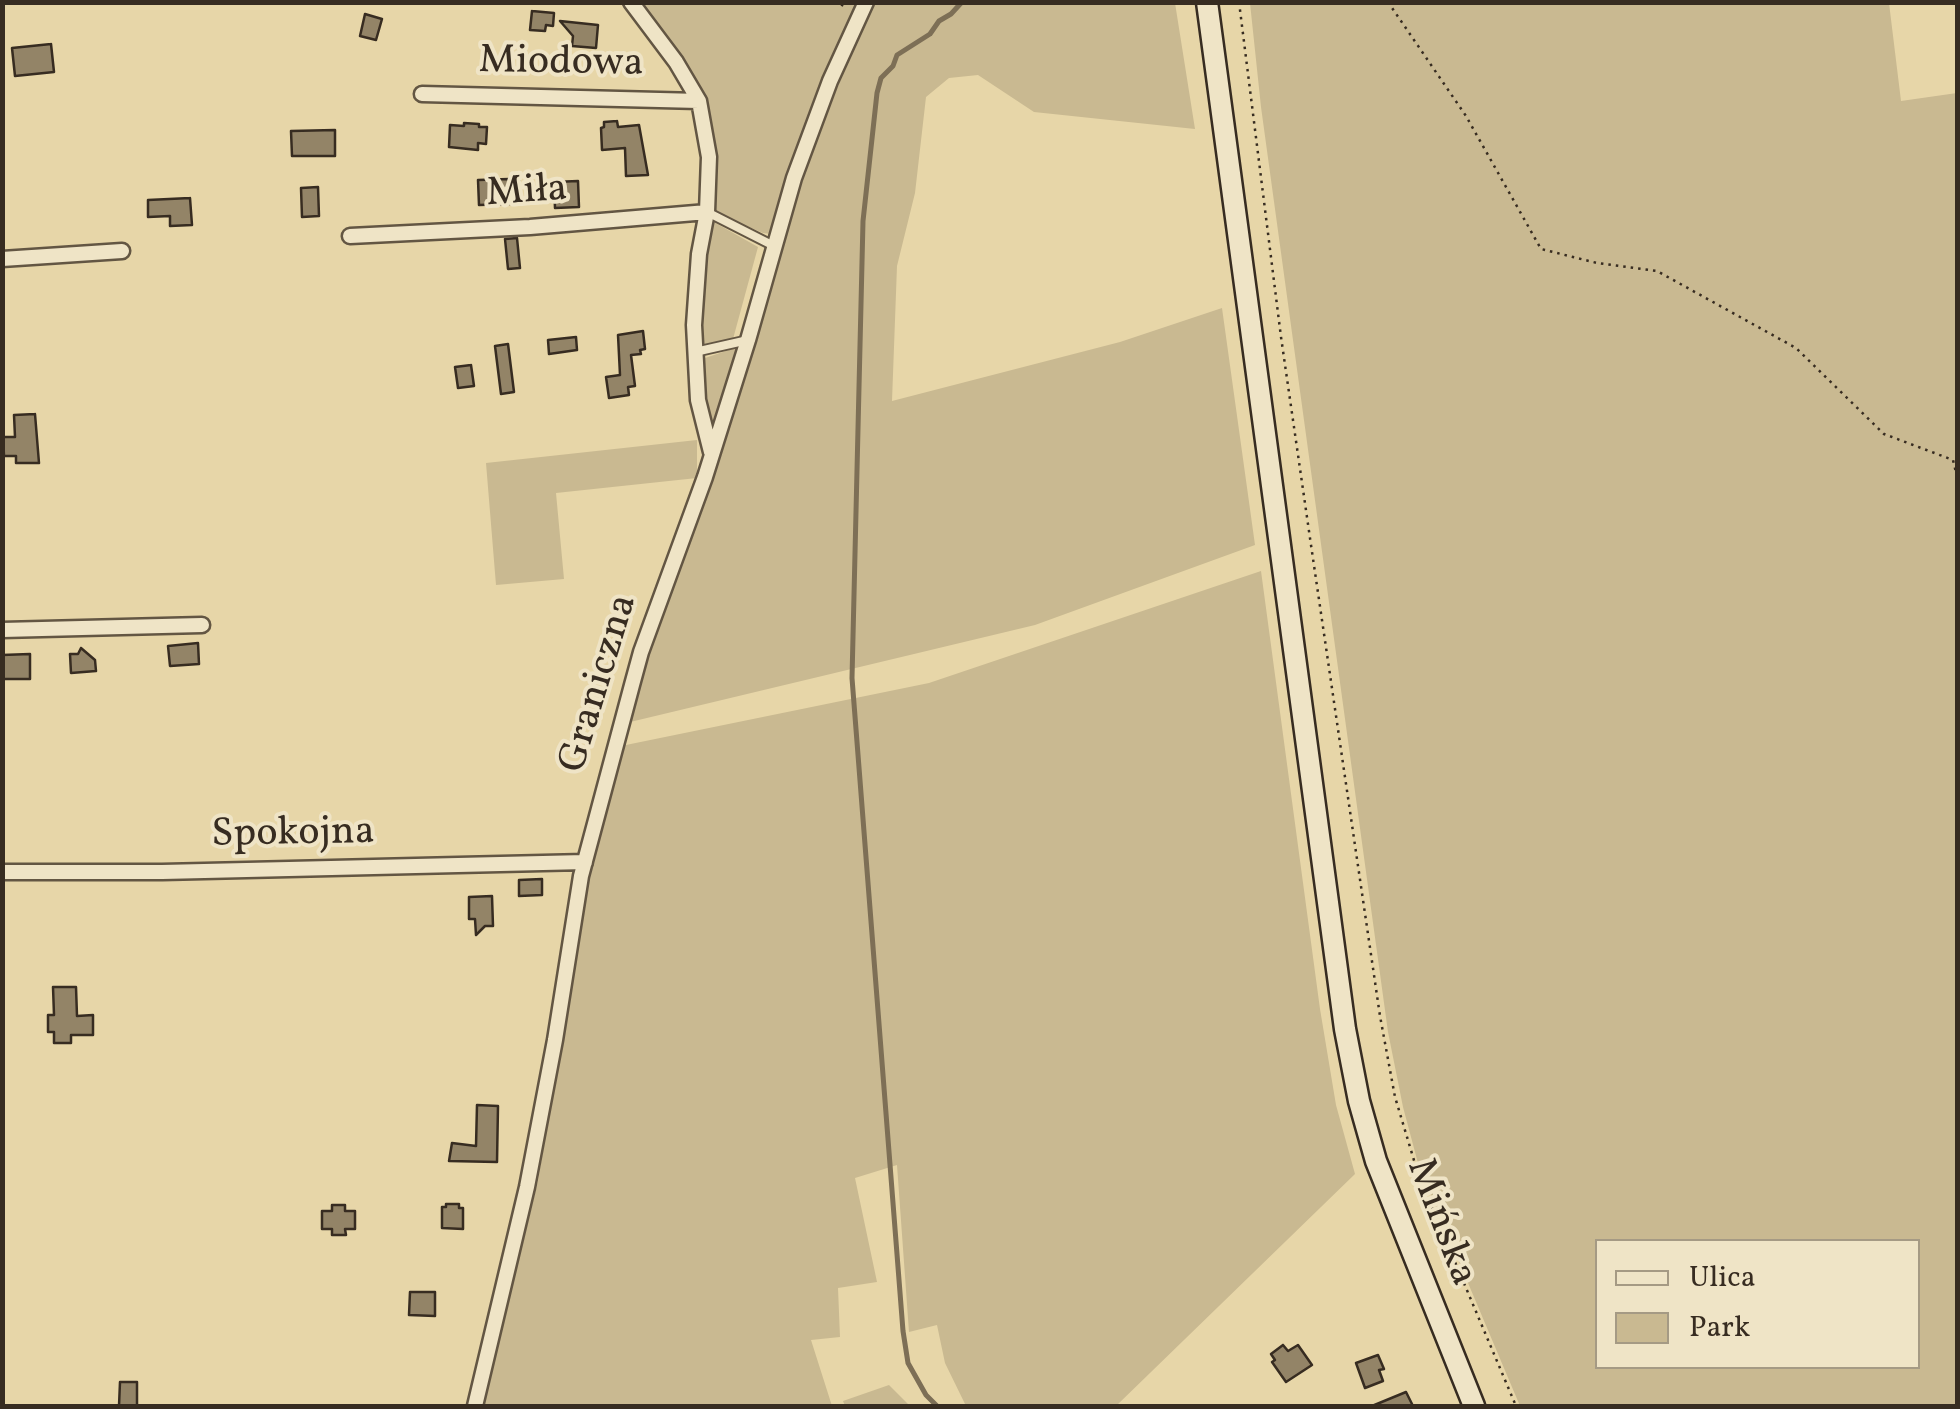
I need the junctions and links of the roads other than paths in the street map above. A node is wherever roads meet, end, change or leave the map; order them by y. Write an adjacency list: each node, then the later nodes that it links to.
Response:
1 (631, 2): 5 (street)
2 (866, 2): 8 (street, Graniczna)
3 (1207, 2): 19 (main road, Mińska)
4 (422, 94): 5 (street, Miodowa)
5 (699, 101): 6 (street)
6 (706, 212): 7 (street, Miła); 8 (lane); 12 (street)
7 (350, 236)
8 (775, 246): 11 (street, Graniczna)
9 (122, 251): 10 (street)
10 (2, 259)
11 (748, 340): 12 (lane); 13 (street, Graniczna)
12 (695, 352): 13 (street)
13 (711, 453): 16 (street, Graniczna)
14 (202, 624): 15 (street)
15 (2, 630)
16 (584, 862): 17 (street, Spokojna); 18 (street, Graniczna)
17 (2, 872)
18 (475, 1406)
19 (1474, 1406)

